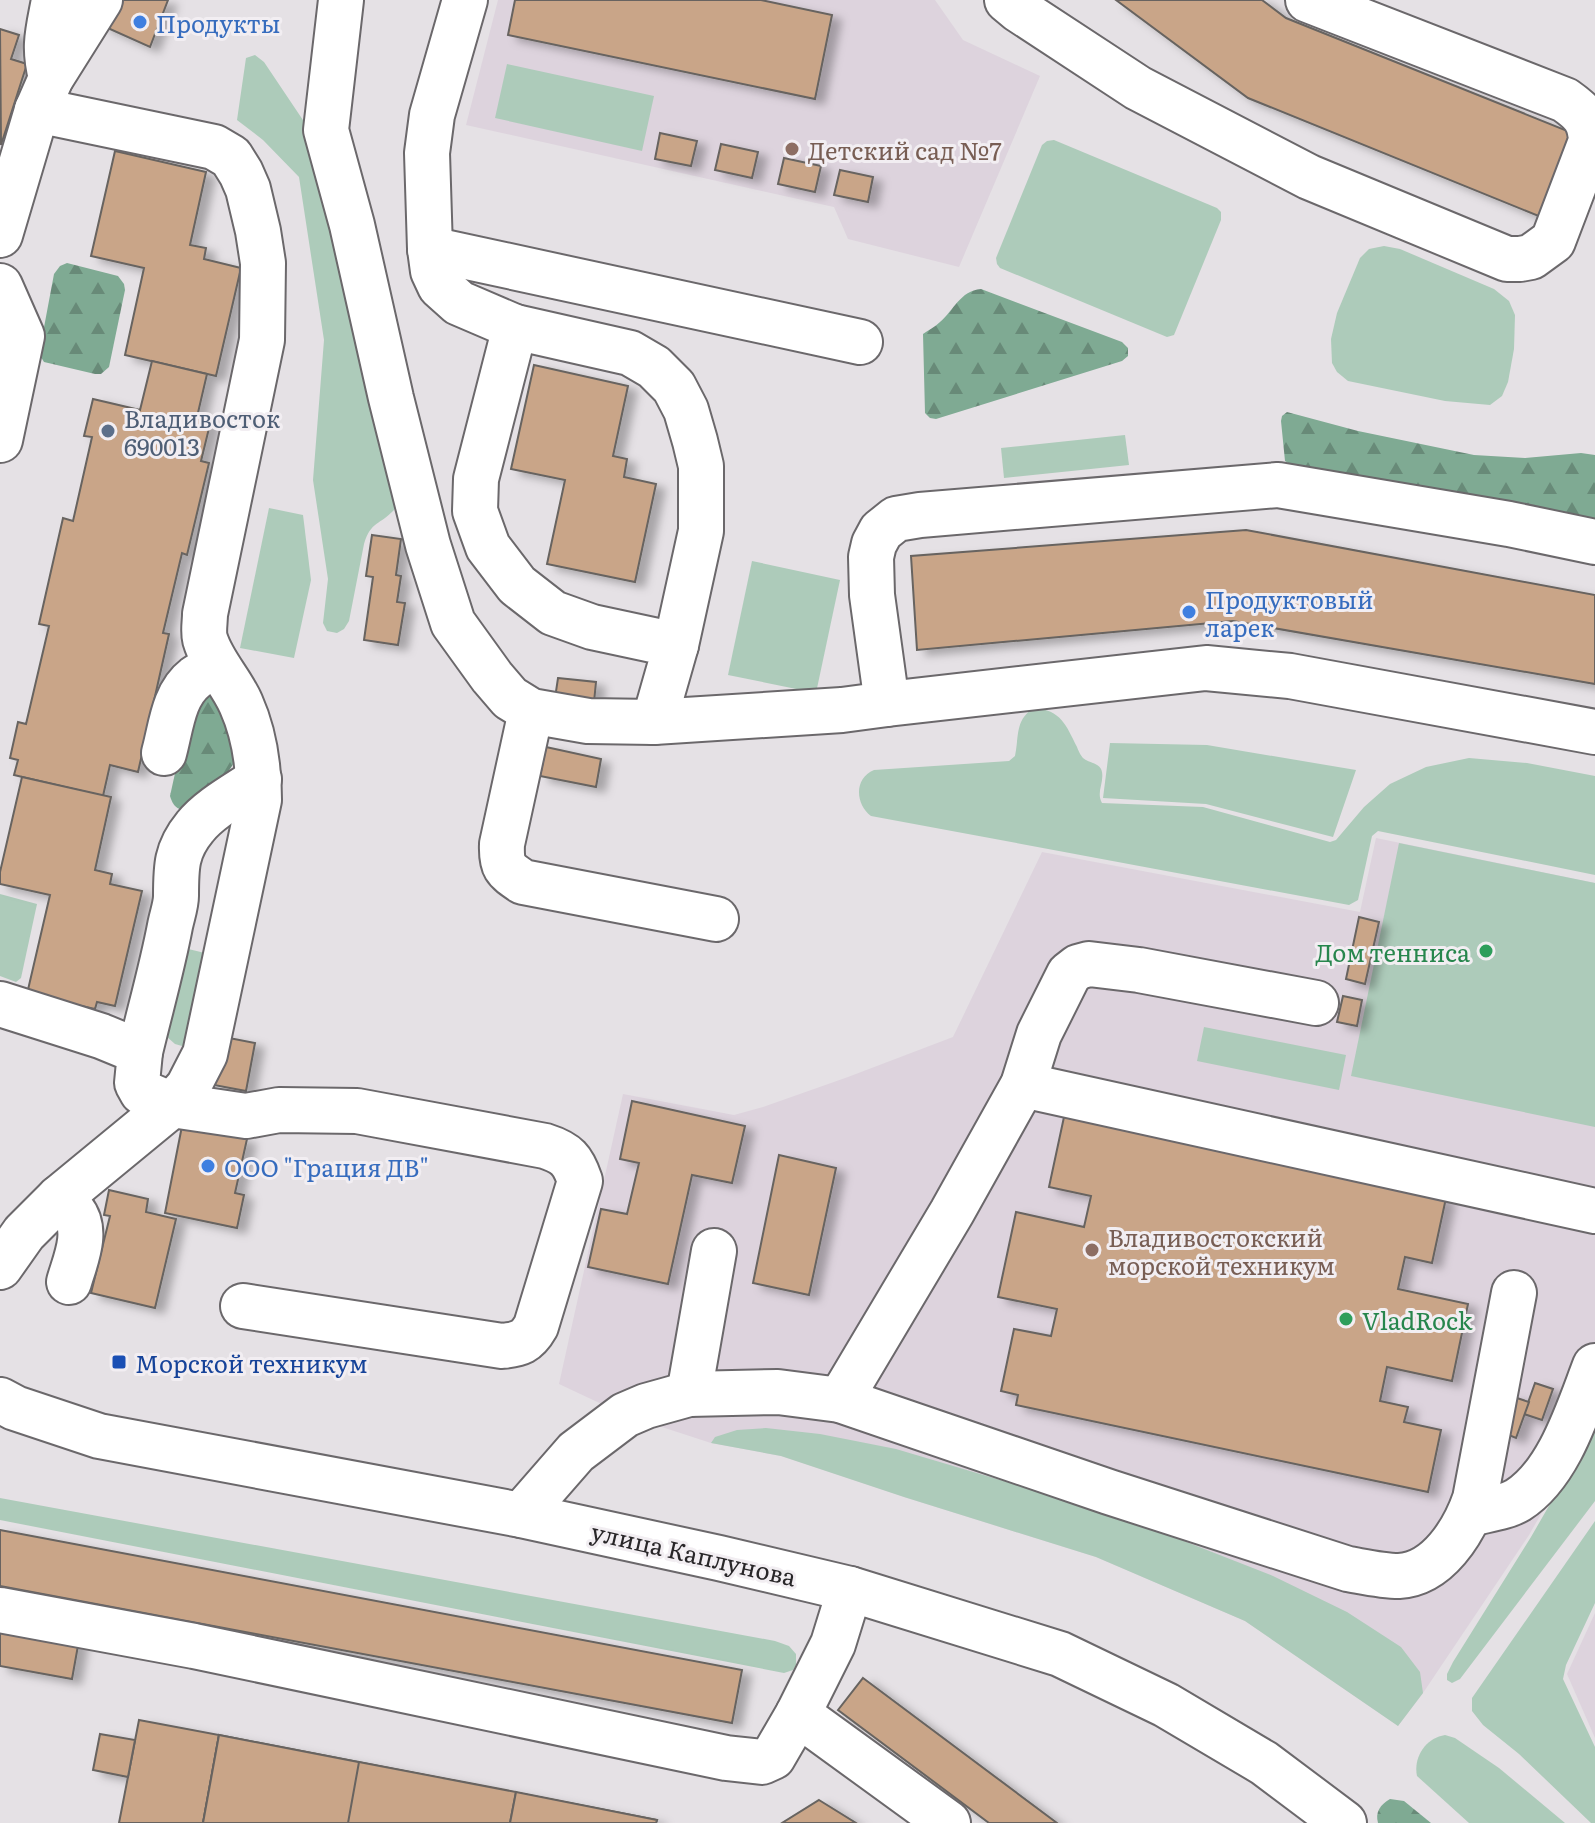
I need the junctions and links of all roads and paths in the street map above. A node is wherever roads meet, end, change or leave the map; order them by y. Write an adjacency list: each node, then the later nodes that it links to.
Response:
1 (54, 0): 7 (street)
2 (100, 0): 7 (street)
3 (341, 0): 18 (street)
4 (465, 0): 9 (street)
5 (1007, 0): 6 (street)
6 (1308, 0)
7 (44, 94): 8 (street); 16 (street)
8 (0, 235)
9 (430, 249): 11 (street); 12 (street)
10 (0, 286): 13 (street)
11 (515, 327): 15 (street); 15 (street)
12 (860, 342)
13 (0, 440)
14 (1595, 542): 17 (street)
15 (676, 645): 19 (street)
16 (217, 666): 21 (street); 22 (street)
17 (887, 704): 19 (street); 20 (street)
18 (531, 711): 19 (street); 23 (street)
19 (654, 722)
20 (1595, 732)
21 (164, 753)
22 (259, 779): 26 (street); 28 (street)
23 (716, 919)
24 (1316, 1003): 27 (street)
25 (0, 1004): 26 (street)
26 (140, 1052): 28 (street)
27 (1023, 1085): 30 (street); 39 (street)
28 (172, 1105): 29 (street); 35 (street)
29 (40, 1194): 31 (street); 33 (street)
30 (1595, 1211)
31 (12, 1250)
32 (714, 1251): 37 (street)
33 (69, 1282)
34 (1514, 1293): 40 (street)
35 (243, 1306)
36 (1595, 1366): 40 (street)
37 (689, 1394): 39 (street); 41 (street)
38 (0, 1400): 41 (street, улица Каплунова)
39 (840, 1400): 40 (street)
40 (1470, 1514)
41 (521, 1515): 42 (street, улица Каплунова)
42 (850, 1589): 44 (street); 46 (street, улица Каплунова)
43 (0, 1610): 44 (street)
44 (798, 1714): 45 (street)
45 (948, 1823)
46 (1344, 1823)

